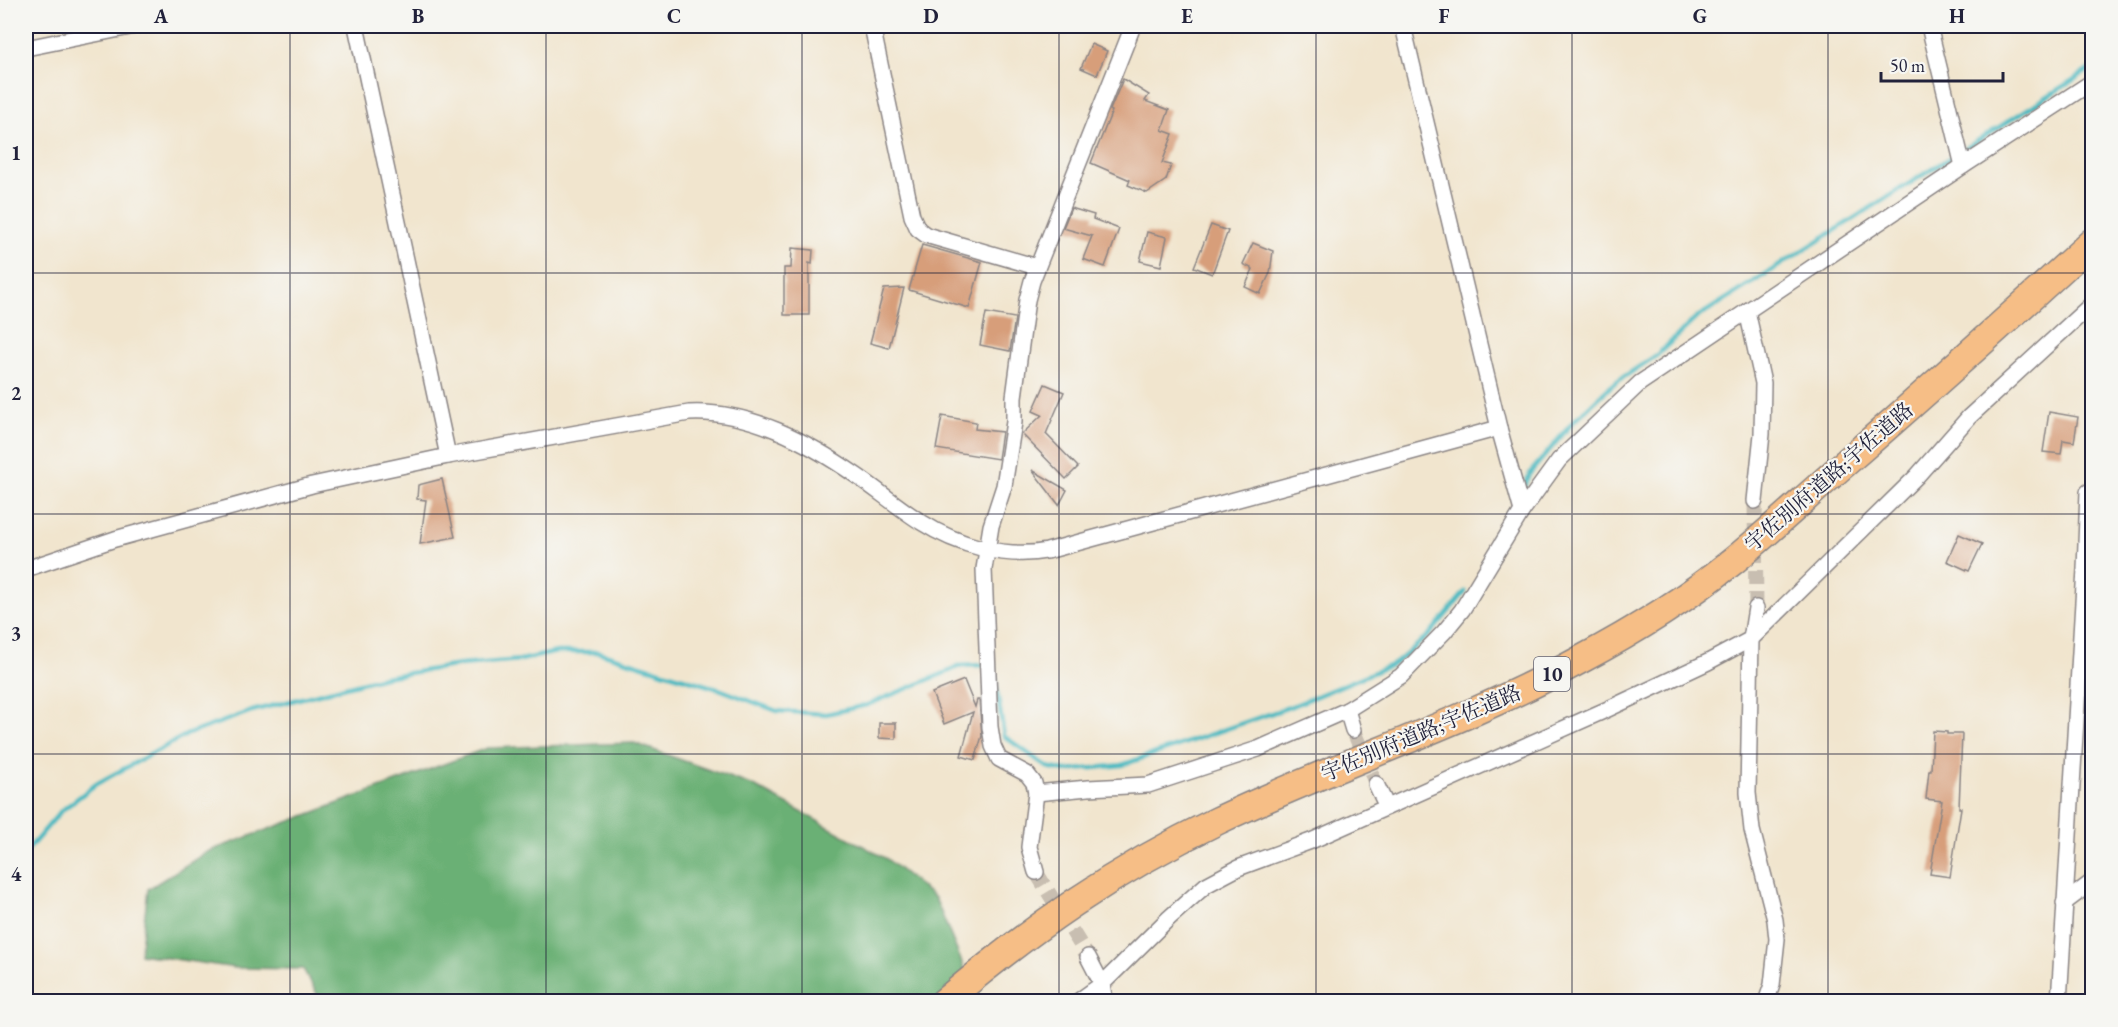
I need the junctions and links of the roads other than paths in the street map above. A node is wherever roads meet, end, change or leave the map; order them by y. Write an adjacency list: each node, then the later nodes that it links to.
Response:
1 (135, 26): 7 (street)
2 (356, 26): 15 (street)
3 (872, 26): 11 (street)
4 (1133, 26): 11 (street)
5 (1403, 26): 14 (street)
6 (1929, 26): 9 (street)
7 (26, 48)
8 (2092, 82): 9 (street)
9 (1963, 166): 13 (street)
10 (2092, 242): 33 (highway, 宇佐別府道路;宇佐道路 / 10)
11 (1037, 267): 19 (street)
12 (2092, 304): 22 (street)
13 (1747, 311): 17 (street); 18 (street)
14 (1499, 428): 18 (street); 19 (street)
15 (448, 456): 19 (street); 20 (street)
16 (2088, 492): 30 (street)
17 (1755, 501)
18 (1522, 511): 23 (street)
19 (986, 549): 26 (street)
20 (26, 569)
21 (1756, 608): 22 (street)
22 (1750, 639): 27 (street); 36 (street)
23 (1347, 710): 24 (street); 26 (street)
24 (1353, 730)
25 (1376, 784): 27 (street)
26 (1036, 793): 28 (street)
27 (1387, 807): 32 (street)
28 (1035, 872)
29 (2092, 882): 30 (street)
30 (2064, 903): 37 (street)
31 (1088, 957): 32 (street)
32 (1102, 984): 34 (street); 35 (street)
33 (944, 1002)
34 (1077, 1002)
35 (1105, 1002)
36 (1766, 1002)
37 (2059, 1002)

